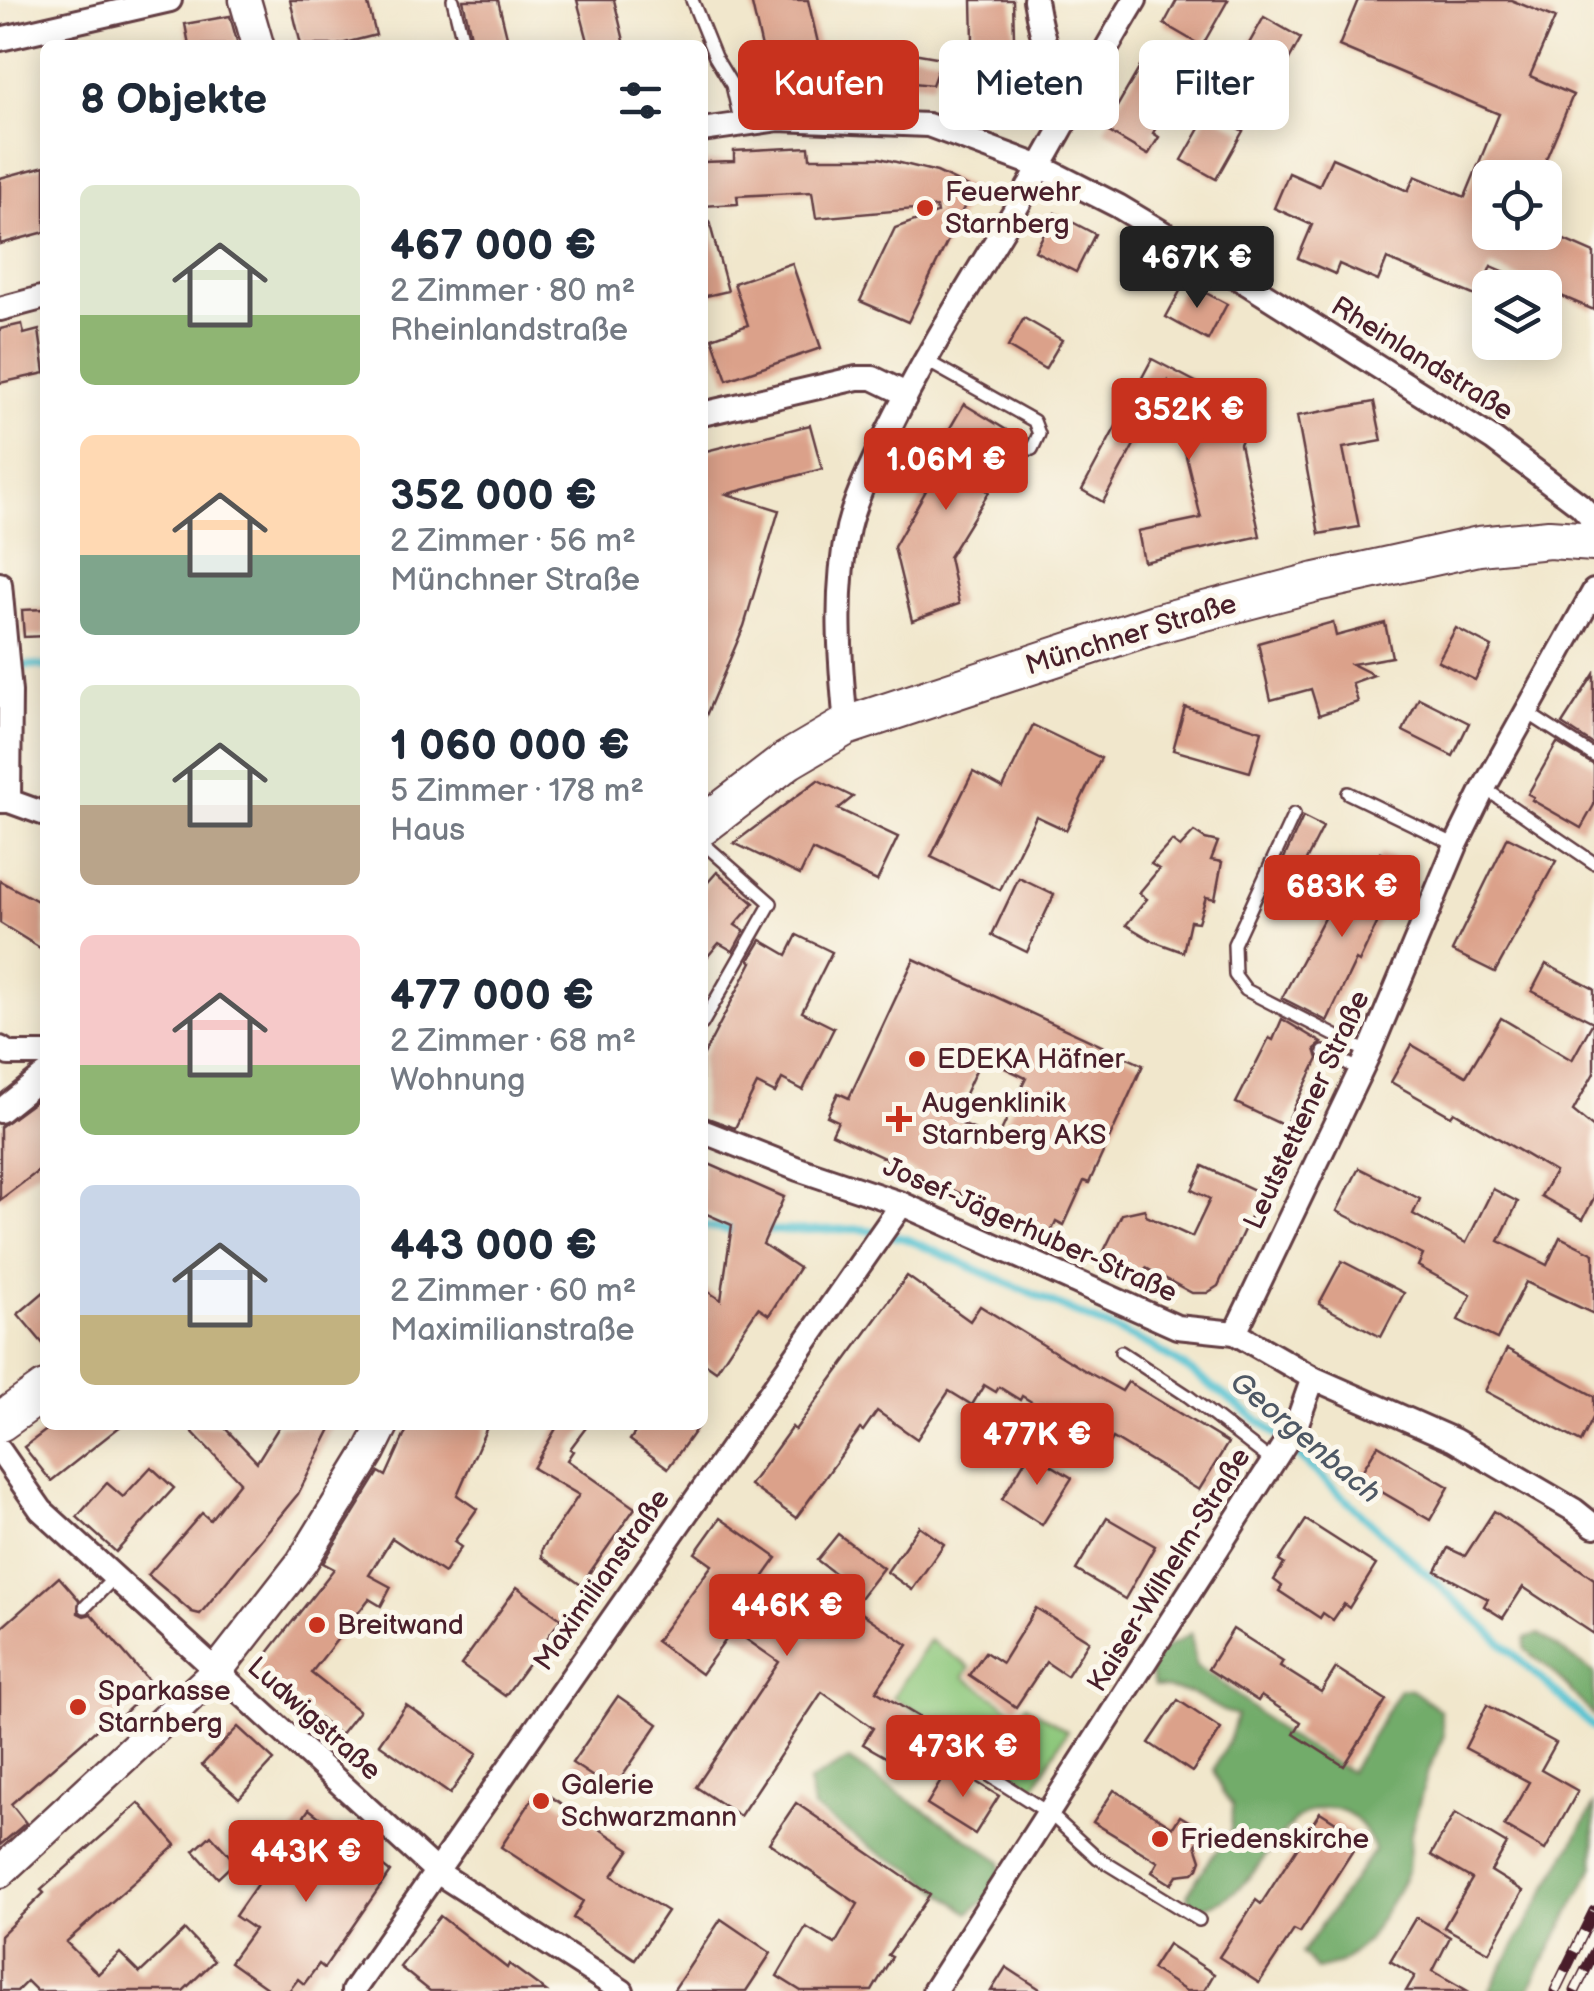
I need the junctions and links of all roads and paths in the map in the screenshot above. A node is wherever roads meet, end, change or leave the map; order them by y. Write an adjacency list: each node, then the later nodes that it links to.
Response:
1 (170, 0): 7 (street)
2 (245, 0): 8 (street)
3 (453, 0): 9 (lane)
4 (692, 0): 12 (lane)
5 (1034, 0): 10 (street)
6 (1135, 0): 11 (street)
7 (0, 40)
8 (257, 40)
9 (463, 40)
10 (1042, 40)
11 (1111, 40)
12 (738, 111)
13 (738, 124): 15 (street, Rheinlandstraße)
14 (919, 124): 17 (street, Rheinlandstraße)
15 (708, 129)
16 (1059, 130): 17 (street)
17 (1041, 167): 20 (street); 24 (street, Rheinlandstraße)
18 (40, 298): 19 (street)
19 (0, 309)
20 (924, 360): 21 (street); 23 (lane)
21 (906, 394): 22 (street); 29 (street)
22 (708, 413)
23 (1032, 449)
24 (1594, 520)
25 (1594, 542): 29 (main road, Münchner Straße)
26 (0, 584): 33 (street)
27 (1594, 591): 28 (street, Leutstettener Straße)
28 (1526, 712): 30 (lane); 31 (street, Leutstettener Straße)
29 (846, 726): 36 (main road, Münchner Straße)
30 (1594, 756)
31 (1484, 788): 37 (street, Leutstettener Straße); 39 (lane)
32 (1348, 793): 37 (lane)
33 (5, 801): 34 (street)
34 (40, 812)
35 (1294, 814): 44 (lane)
36 (708, 821)
37 (1456, 845): 44 (street, Leutstettener Straße)
38 (708, 847): 40 (lane)
39 (1594, 863)
40 (708, 1013)
41 (0, 1048): 43 (street)
42 (1324, 1052): 44 (lane)
43 (40, 1054)
44 (1365, 1062): 49 (street, Leutstettener Straße)
45 (40, 1080): 46 (street)
46 (0, 1111)
47 (708, 1133): 48 (street, Josef-Jägerhuber-Straße)
48 (897, 1212): 49 (street, Josef-Jägerhuber-Straße); 64 (street, Maximilianstraße)
49 (1235, 1334): 51 (street, Josef-Jägerhuber-Straße)
50 (1122, 1352): 56 (lane)
51 (1312, 1378): 56 (street, Kaiser-Wilhelm-Straße); 57 (street, Josef-Jägerhuber-Straße)
52 (40, 1394): 53 (main road)
53 (0, 1422)
54 (380, 1430): 60 (street)
55 (0, 1450): 58 (street, Ludwigstraße)
56 (1273, 1462): 62 (street, Kaiser-Wilhelm-Straße)
57 (1594, 1526)
58 (115, 1577): 59 (lane); 60 (street, Ludwigstraße)
59 (85, 1608)
60 (217, 1671): 63 (street); 64 (street, Ludwigstraße)
61 (934, 1740): 62 (lane)
62 (1050, 1814): 65 (lane); 68 (street, Kaiser-Wilhelm-Straße)
63 (0, 1872)
64 (438, 1872): 66 (street, Maximilianstraße); 67 (street, Ludwigstraße)
65 (1199, 1920)
66 (354, 1991)
67 (622, 1991)
68 (934, 1991)

